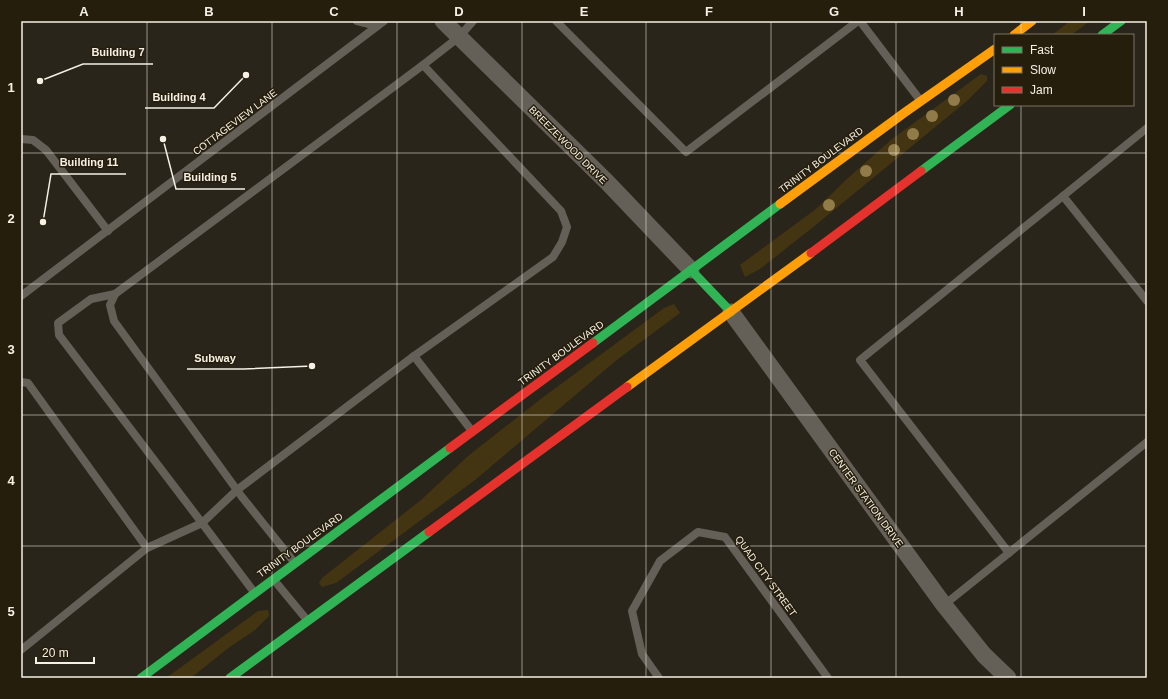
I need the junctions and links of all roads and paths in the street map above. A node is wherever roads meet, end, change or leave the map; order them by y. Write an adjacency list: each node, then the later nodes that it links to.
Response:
1 (357, 21): 8 (lane)
2 (442, 21): 11 (street, BREEZEWOOD DRIVE)
3 (473, 21): 11 (lane)
4 (556, 21): 5 (lane)
5 (859, 21): 14 (lane)
6 (1032, 21): 9 (main road)
7 (1121, 21): 10 (main road)
8 (381, 23): 19 (lane, COTTAGEVIEW LANE)
9 (1015, 34)
10 (1103, 34)
11 (459, 37): 13 (lane); 20 (street, BREEZEWOOD DRIVE)
12 (994, 50): 14 (main road, TRINITY BOULEVARD)
13 (423, 64): 21 (lane); 25 (lane)
14 (920, 100): 20 (main road, TRINITY BOULEVARD)
15 (1009, 106): 24 (main road)
16 (1147, 128): 18 (lane)
17 (21, 139): 19 (lane)
18 (1063, 196): 23 (lane); 32 (lane)
19 (108, 231): 22 (lane, COTTAGEVIEW LANE)
20 (691, 270): 24 (main road); 27 (main road, TRINITY BOULEVARD)
21 (115, 294): 29 (lane); 30 (lane)
22 (21, 296)
23 (1147, 301)
24 (731, 312): 36 (street, CENTER STATION DRIVE); 37 (main road)
25 (414, 356): 27 (lane); 29 (lane)
26 (21, 382): 31 (lane)
27 (473, 432): 33 (main road, TRINITY BOULEVARD)
28 (1147, 442): 32 (lane)
29 (237, 490): 30 (lane); 33 (lane)
30 (202, 522): 31 (lane); 35 (lane)
31 (147, 548): 38 (lane)
32 (1009, 553): 36 (lane)
33 (295, 563): 34 (main road, TRINITY BOULEVARD)
34 (273, 579): 35 (main road, TRINITY BOULEVARD); 37 (lane)
35 (254, 592): 39 (main road, TRINITY BOULEVARD)
36 (944, 605): 43 (street, CENTER STATION DRIVE)
37 (308, 622): 40 (main road)
38 (21, 650)
39 (141, 678)
40 (230, 678)
41 (659, 678): 42 (lane, QUAD CITY STREET)
42 (828, 678)
43 (1008, 678)

